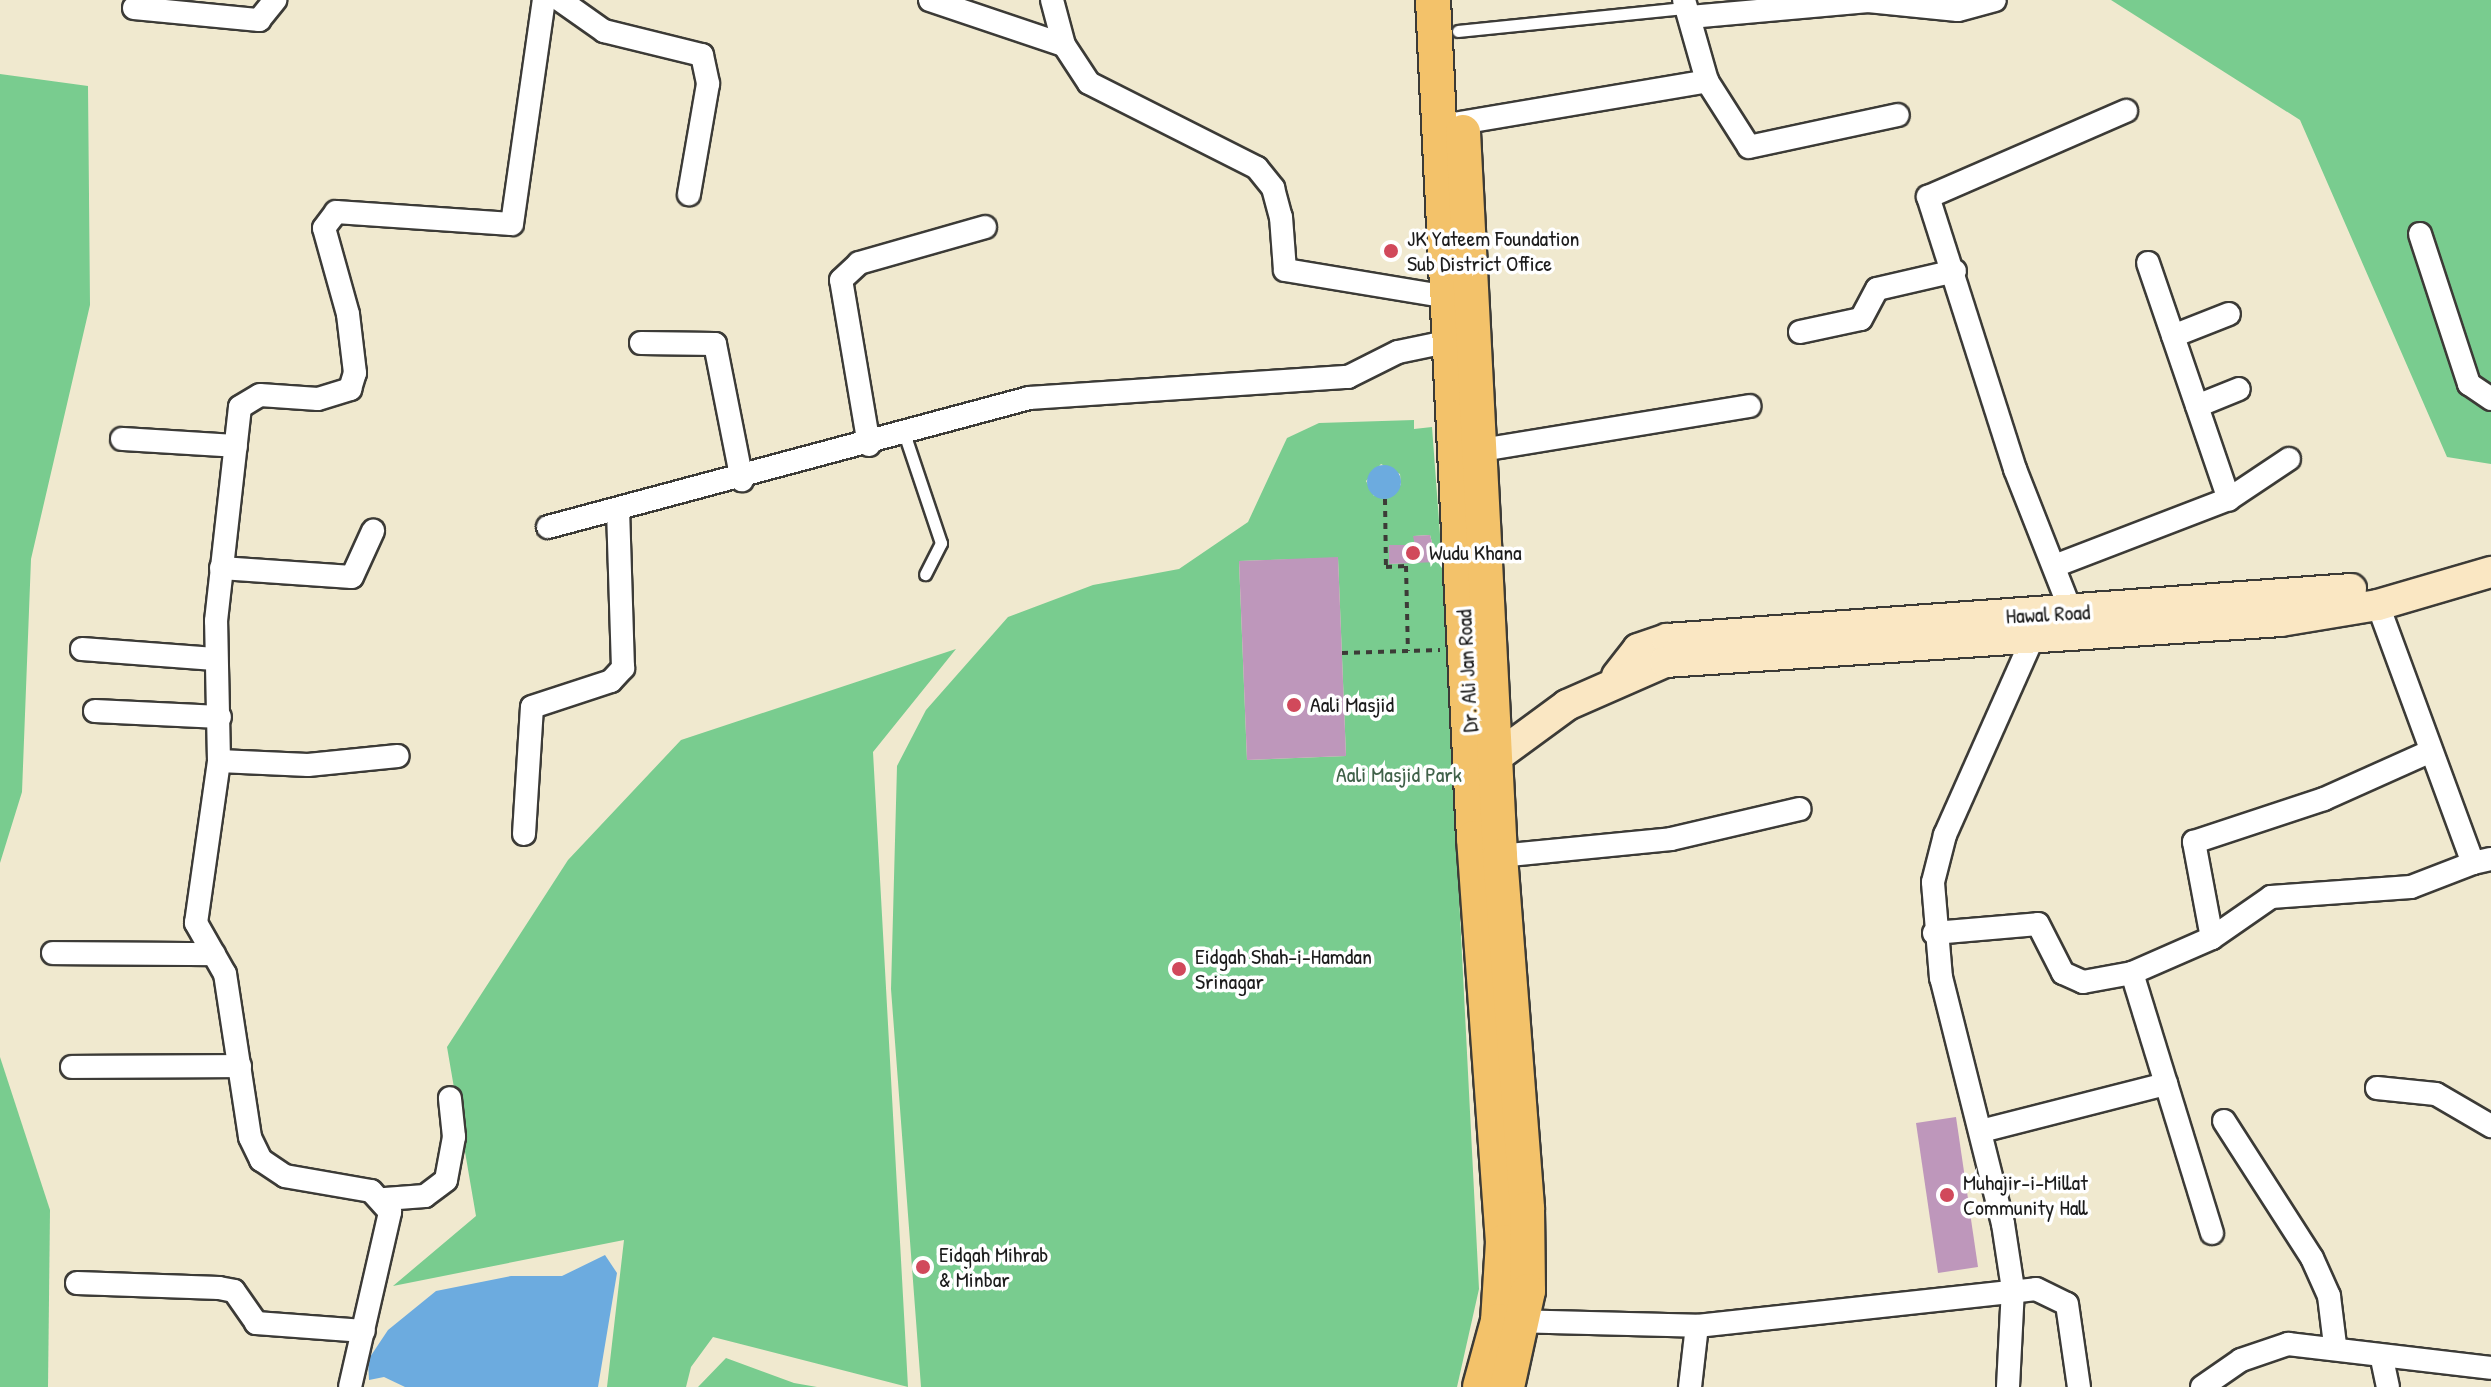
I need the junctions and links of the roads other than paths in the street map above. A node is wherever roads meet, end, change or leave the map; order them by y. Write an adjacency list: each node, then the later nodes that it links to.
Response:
1 (275, 0): 8 (street)
2 (544, 0): 34 (street)
3 (560, 0): 16 (street)
4 (930, 0): 11 (street)
5 (1052, 0): 11 (street)
6 (1433, 0): 15 (main road, Dr. Ali Jan Road)
7 (1995, 0): 9 (street)
8 (134, 8)
9 (1687, 8): 10 (lane); 12 (street)
10 (1457, 16): 15 (main road, Dr. Ali Jan Road)
11 (1064, 45): 21 (street)
12 (1707, 81): 14 (street); 15 (street)
13 (2126, 111): 20 (street)
14 (1898, 115)
15 (1451, 124): 21 (main road, Dr. Ali Jan Road); 35 (main road, Dr. Ali Jan Road)
16 (689, 194)
17 (985, 227): 33 (street)
18 (2420, 234): 28 (street)
19 (2148, 263): 24 (street)
20 (1955, 271): 23 (street); 43 (street)
21 (1448, 297): 25 (main road, Dr. Ali Jan Road)
22 (2229, 314): 24 (street)
23 (1800, 332)
24 (2173, 336): 30 (street)
25 (1451, 341): 31 (street); 47 (main road, Dr. Ali Jan Road)
26 (641, 343): 37 (street)
27 (2239, 389): 30 (street)
28 (2491, 399)
29 (1749, 406): 35 (street)
30 (2197, 406): 38 (street)
31 (904, 433): 33 (street); 46 (lane)
32 (122, 439): 34 (street)
33 (869, 445): 37 (street)
34 (236, 446): 44 (street)
35 (1481, 450): 47 (main road, Dr. Ali Jan Road)
36 (2289, 459): 38 (street)
37 (742, 480): 39 (street)
38 (2229, 499): 43 (street)
39 (618, 510): 40 (street); 61 (street)
40 (548, 527)
41 (373, 531): 44 (street)
42 (2491, 551): 49 (main road, Hawal Road)
43 (2057, 565): 49 (street)
44 (221, 568): 52 (street)
45 (2491, 572): 48 (main road, Hawal Road)
46 (925, 574)
47 (1475, 584): 59 (main road, Dr. Ali Jan Road); 59 (main road, Dr. Ali Jan Road)
48 (2378, 605): 49 (main road, Hawal Road); 56 (street)
49 (2076, 625): 50 (main road, Hawal Road); 53 (main road, Hawal Road)
50 (2033, 637): 53 (main road, Hawal Road); 64 (street)
51 (82, 649): 52 (street)
52 (215, 659): 55 (street)
53 (1615, 678): 59 (main road, Hawal Road)
54 (95, 711): 55 (street)
55 (220, 717): 58 (street)
56 (2429, 752): 63 (street); 65 (street)
57 (398, 756): 58 (street)
58 (219, 761): 67 (street)
59 (1483, 766): 62 (main road, Dr. Ali Jan Road)
60 (1800, 809): 62 (street)
61 (524, 834)
62 (1488, 857): 81 (main road, Dr. Ali Jan Road)
63 (2482, 861): 65 (street)
64 (1934, 933): 68 (street); 76 (street)
65 (2212, 938): 68 (street)
66 (53, 953): 67 (street)
67 (214, 954): 69 (street)
68 (2132, 973): 71 (street)
69 (240, 1066): 70 (street); 77 (street)
70 (72, 1067)
71 (2166, 1084): 76 (street); 78 (street)
72 (2377, 1088): 75 (street)
73 (450, 1098): 77 (street)
74 (2224, 1121): 84 (street)
75 (2491, 1126)
76 (1985, 1130): 80 (street)
77 (385, 1199): 83 (street)
78 (2212, 1233)
79 (77, 1283): 83 (street)
80 (2013, 1289): 82 (street); 92 (street); 93 (street)
81 (1510, 1322): 82 (street); 89 (main road, Dr. Ali Jan Road); 90 (main road, Dr. Ali Jan Road)
82 (1697, 1326): 91 (street)
83 (364, 1331): 88 (street)
84 (2335, 1345): 85 (street); 94 (street)
85 (2382, 1359): 87 (street); 95 (street)
86 (2491, 1368): 87 (street)
87 (2465, 1378)
88 (350, 1387)
89 (1480, 1387)
90 (1507, 1387)
91 (1690, 1387)
92 (2008, 1387)
93 (2079, 1387)
94 (2202, 1387)
95 (2388, 1387)

